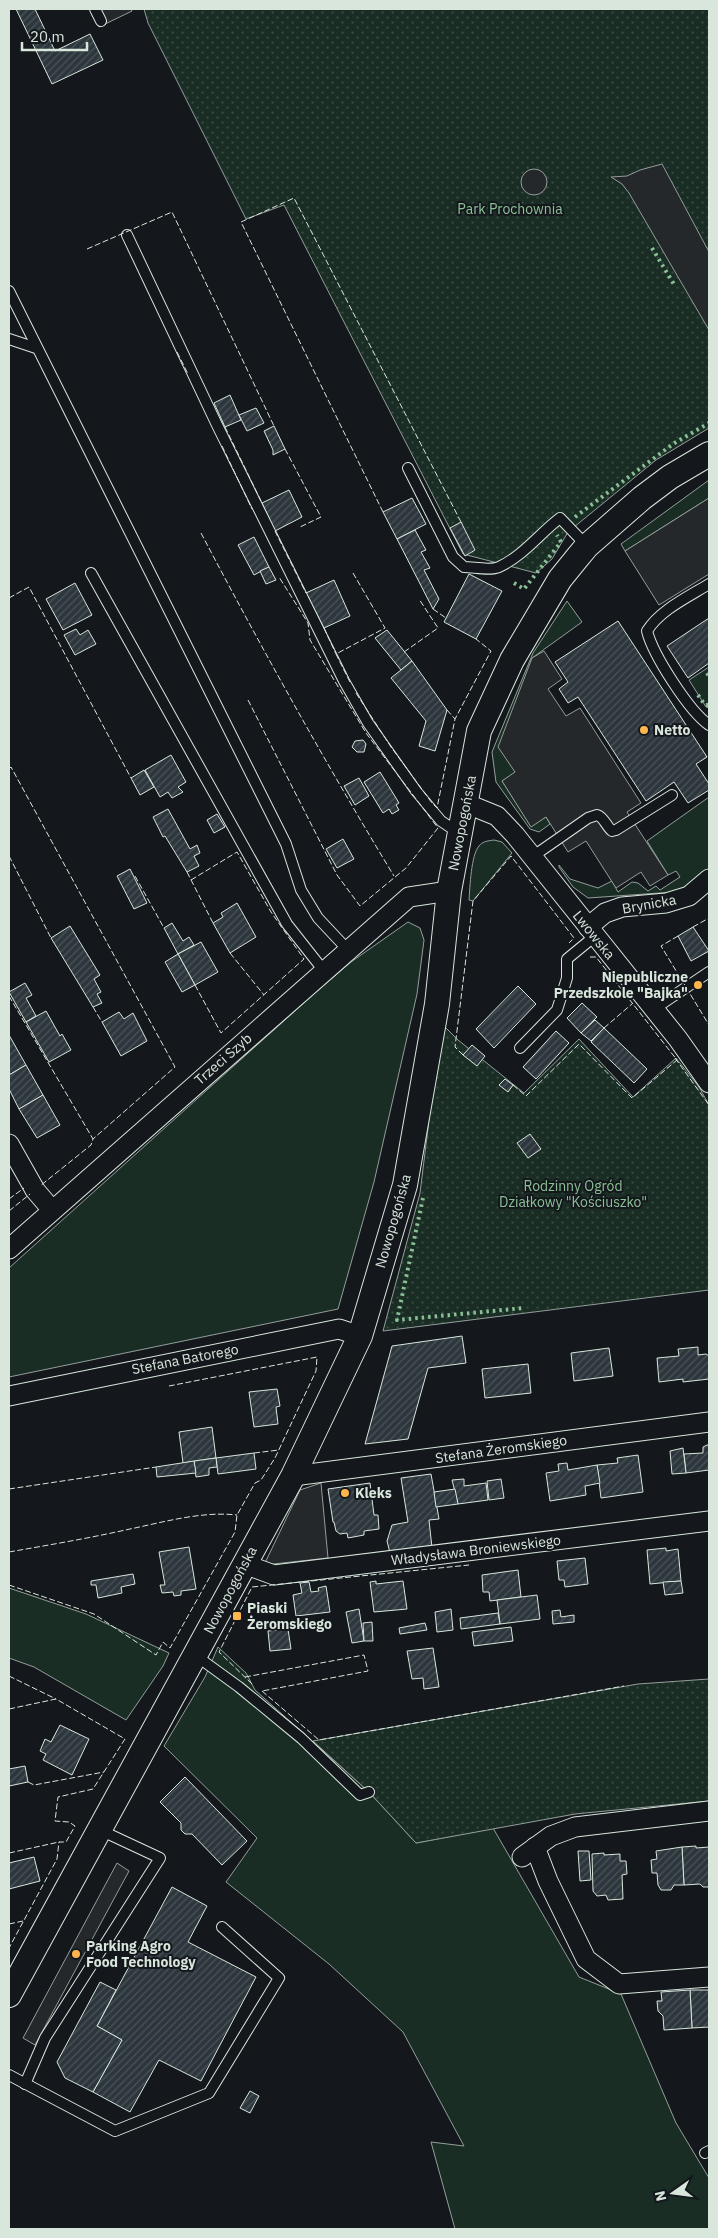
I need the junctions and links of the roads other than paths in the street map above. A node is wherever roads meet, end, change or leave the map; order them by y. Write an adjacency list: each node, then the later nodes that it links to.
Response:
1 (95, 9): 2 (lane)
2 (101, 21)
3 (127, 235): 15 (lane)
4 (9, 291): 6 (lane)
5 (9, 339): 6 (lane)
6 (36, 348): 20 (lane)
7 (709, 454): 9 (street, Nowopogońska)
8 (408, 468): 9 (lane)
9 (587, 546): 14 (street, Nowopogońska)
10 (91, 573): 21 (lane)
11 (709, 584): 12 (lane)
12 (709, 726)
13 (672, 795): 16 (lane)
14 (465, 803): 15 (street, Nowopogońska); 16 (street, Lwowska)
15 (460, 833): 18 (street, Nowopogońska)
16 (532, 857): 19 (street, Lwowska)
17 (709, 879): 19 (street, Brynicka)
18 (449, 892): 20 (street, Trzeci Szyb); 29 (street, Nowopogońska)
19 (592, 931): 23 (street, Lwowska); 24 (lane)
20 (348, 950): 21 (street, Trzeci Szyb)
21 (324, 971): 27 (street, Trzeci Szyb)
22 (709, 972): 23 (lane)
23 (654, 1009): 25 (street, Lwowska)
24 (520, 1048)
25 (709, 1083)
26 (9, 1144): 27 (street)
27 (52, 1210): 28 (street, Trzeci Szyb)
28 (9, 1250)
29 (360, 1336): 30 (street, Stefana Batorego); 32 (street, Nowopogońska)
30 (9, 1396)
31 (709, 1422): 32 (street, Stefana Żeromskiego)
32 (293, 1476): 34 (street, Nowopogońska)
33 (709, 1521): 34 (street, Władysława Broniewskiego)
34 (244, 1564): 35 (street, Nowopogońska)
35 (195, 1655): 36 (lane); 38 (street, Nowopogońska)
36 (369, 1792)
37 (709, 1811): 40 (street)
38 (100, 1830): 41 (street, Nowopogońska); 43 (lane)
39 (222, 1927): 43 (lane)
40 (709, 1977)
41 (9, 1995)
42 (9, 2075): 43 (lane)
43 (25, 2084)

